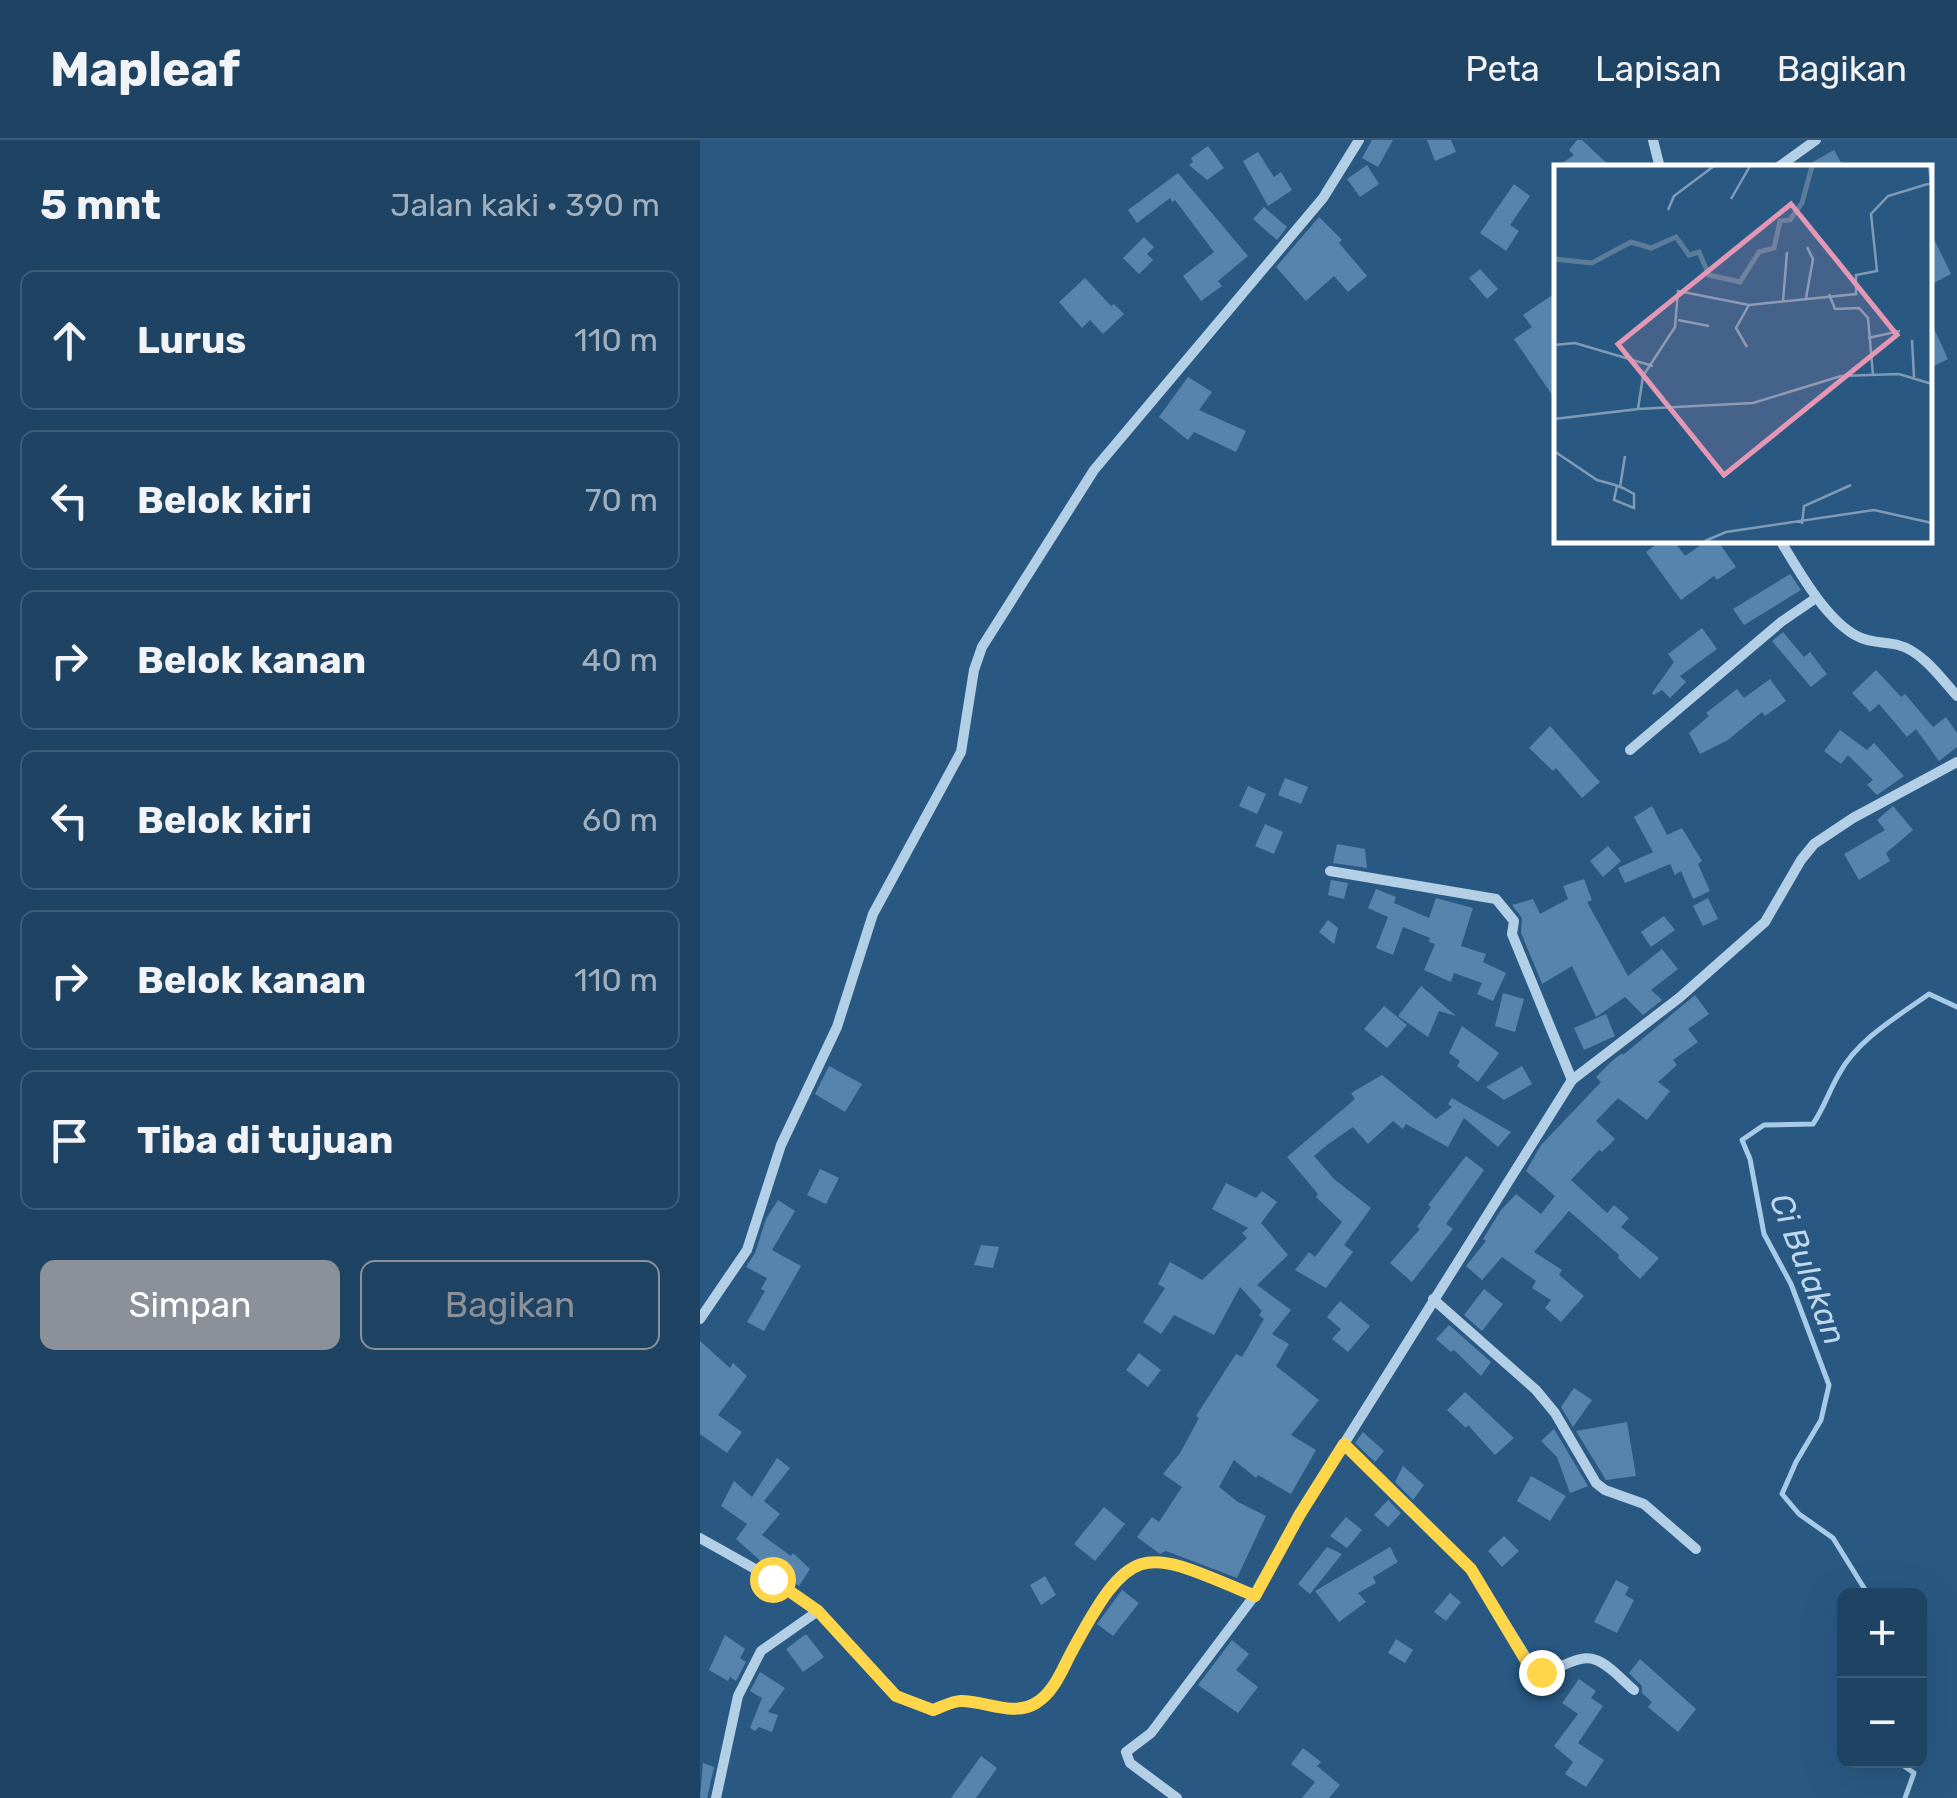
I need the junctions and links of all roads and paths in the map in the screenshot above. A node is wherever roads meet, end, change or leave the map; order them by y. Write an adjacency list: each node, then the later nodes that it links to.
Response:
1 (1359, 140): 14 (street)
2 (1653, 140): 4 (street)
3 (1816, 140): 5 (street)
4 (1659, 165)
5 (1781, 165)
6 (1781, 542): 7 (street)
7 (1816, 598): 8 (street); 9 (street)
8 (1957, 696)
9 (1630, 750)
10 (1957, 762): 12 (street)
11 (1330, 870): 12 (street)
12 (1572, 1080): 13 (street)
13 (1433, 1299): 15 (street); 17 (street)
14 (700, 1318)
15 (1344, 1444): 18 (street); 20 (street)
16 (700, 1538): 19 (street)
17 (1696, 1548)
18 (1255, 1596): 19 (street); 22 (street)
19 (818, 1611): 21 (street)
20 (1634, 1690)
21 (716, 1798)
22 (1177, 1798)

